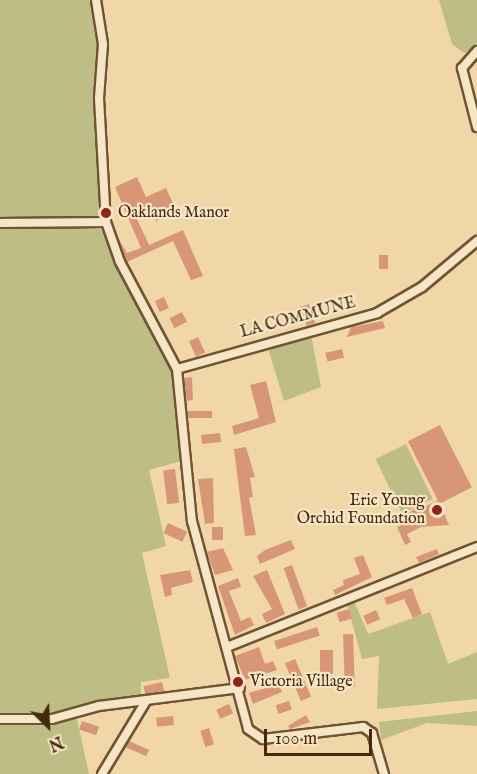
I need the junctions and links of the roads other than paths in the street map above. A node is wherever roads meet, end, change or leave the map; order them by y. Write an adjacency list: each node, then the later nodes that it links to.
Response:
1 (96, 0): 4 (street)
2 (477, 51): 3 (street)
3 (477, 127)
4 (106, 222): 5 (street); 7 (street)
5 (0, 223)
6 (477, 241): 7 (street, LA COMMUNE)
7 (177, 369): 9 (street)
8 (477, 547): 9 (street)
9 (227, 647): 10 (street)
10 (240, 688): 11 (street); 14 (street)
11 (146, 701): 12 (street); 13 (street)
12 (0, 718)
13 (102, 774)
14 (384, 774)

